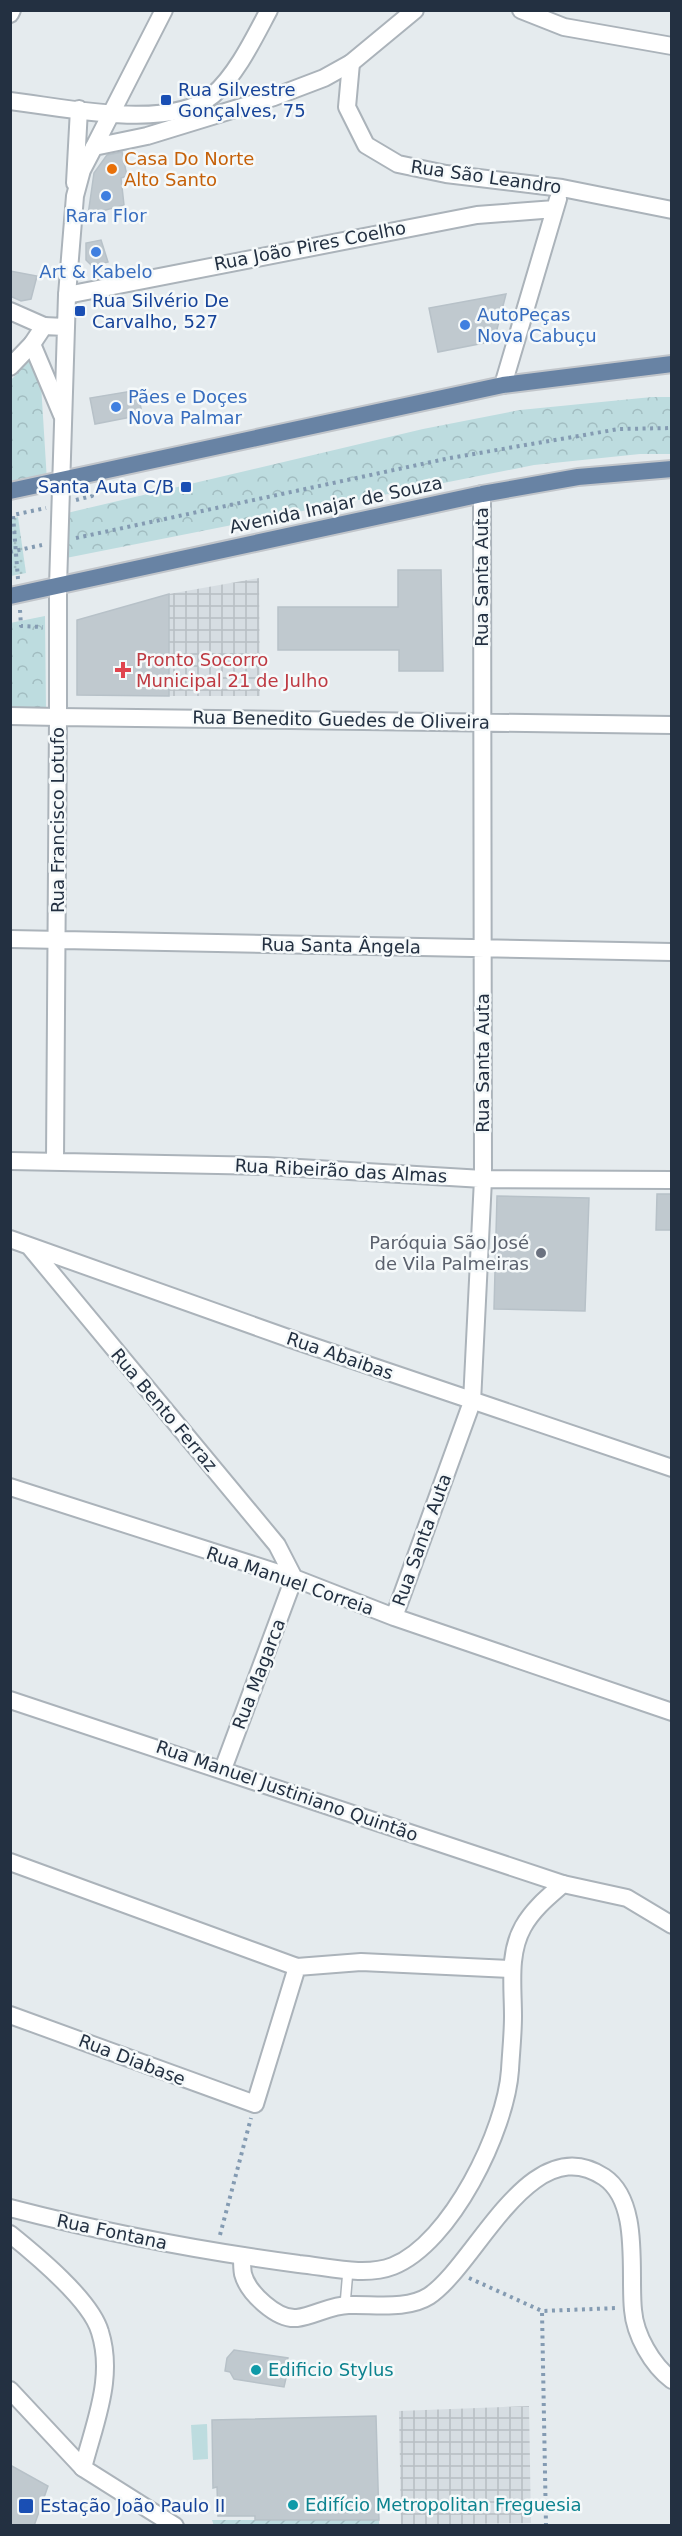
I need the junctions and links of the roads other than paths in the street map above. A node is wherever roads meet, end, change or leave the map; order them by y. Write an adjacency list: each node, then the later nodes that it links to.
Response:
1 (164, 10): 9 (street)
2 (269, 10): 9 (street)
3 (415, 10): 6 (street)
4 (521, 10): 5 (street)
5 (672, 46)
6 (351, 63): 10 (street); 11 (street, Rua São Leandro)
7 (10, 100): 8 (street)
8 (79, 109): 9 (street); 12 (street)
9 (112, 114): 10 (street)
10 (94, 147): 12 (street)
11 (562, 188): 13 (street); 14 (street, Rua São Leandro)
12 (75, 196): 15 (street, Rua Francisco Lotufo)
13 (555, 209): 15 (street, Rua João Pires Coelho); 22 (street)
14 (672, 210)
15 (67, 295): 18 (street, Rua Francisco Lotufo)
16 (10, 311): 17 (street)
17 (44, 326): 18 (street); 19 (street)
18 (65, 327): 23 (street, Rua Francisco Lotufo)
19 (32, 344): 21 (street); 23 (street)
20 (672, 364): 22 (main road)
21 (10, 367)
22 (503, 386): 25 (main road)
23 (63, 419): 25 (street, Rua Francisco Lotufo)
24 (672, 469): 27 (main road, Avenida Inajar de Souza)
25 (61, 480): 26 (main road); 28 (street, Rua Francisco Lotufo)
26 (10, 491)
27 (482, 494): 28 (main road, Avenida Inajar de Souza); 32 (street, Rua Santa Auta)
28 (58, 586): 29 (main road, Avenida Inajar de Souza); 31 (street, Rua Francisco Lotufo)
29 (15, 595)
30 (10, 716): 31 (street, Rua Benedito Guedes de Oliveira)
31 (58, 717): 32 (street, Rua Benedito Guedes de Oliveira); 35 (street, Rua Francisco Lotufo)
32 (482, 722): 33 (street, Rua Benedito Guedes de Oliveira); 36 (street, Rua Santa Auta)
33 (672, 725)
34 (10, 939): 35 (street, Rua Santa Ângela)
35 (56, 940): 36 (street, Rua Santa Ângela); 39 (street, Rua Francisco Lotufo)
36 (483, 948): 37 (street, Rua Santa Ângela); 40 (street, Rua Santa Auta)
37 (672, 952)
38 (10, 1161): 39 (street, Rua Ribeirão das Almas)
39 (55, 1161): 40 (street, Rua Ribeirão das Almas)
40 (483, 1179): 41 (street, Rua Ribeirão das Almas); 44 (street, Rua Santa Auta)
41 (672, 1179)
42 (10, 1239): 43 (street, Rua Abaibas)
43 (28, 1245): 44 (street, Rua Abaibas); 47 (street, Rua Bento Ferraz)
44 (472, 1402): 45 (street, Rua Abaibas); 48 (street, Rua Santa Auta)
45 (672, 1468)
46 (10, 1488): 47 (street, Rua Manuel Correia)
47 (294, 1578): 48 (street, Rua Manuel Correia); 51 (street, Rua Magarca)
48 (394, 1617): 50 (street, Rua Manuel Correia)
49 (10, 1700): 51 (street, Rua Manuel Justiniano Quintão)
50 (672, 1712)
51 (223, 1769): 53 (street, Rua Manuel Justiniano Quintão)
52 (10, 1862): 55 (street)
53 (563, 1884): 54 (street, Rua Manuel Justiniano Quintão); 56 (street, Rua Fontana)
54 (672, 1925)
55 (297, 1967): 56 (street); 57 (street, Rua Diabase)
56 (512, 1970): 61 (street, Rua Fontana)
57 (10, 2014)
58 (10, 2208): 60 (street, Rua Fontana)
59 (10, 2234): 65 (street)
60 (242, 2256): 61 (street, Rua Fontana); 62 (street)
61 (348, 2270): 62 (lane)
62 (345, 2305): 63 (street)
63 (672, 2380)
64 (10, 2390): 65 (street)
65 (83, 2468): 66 (street)
66 (158, 2521): 67 (street)
67 (175, 2526)

